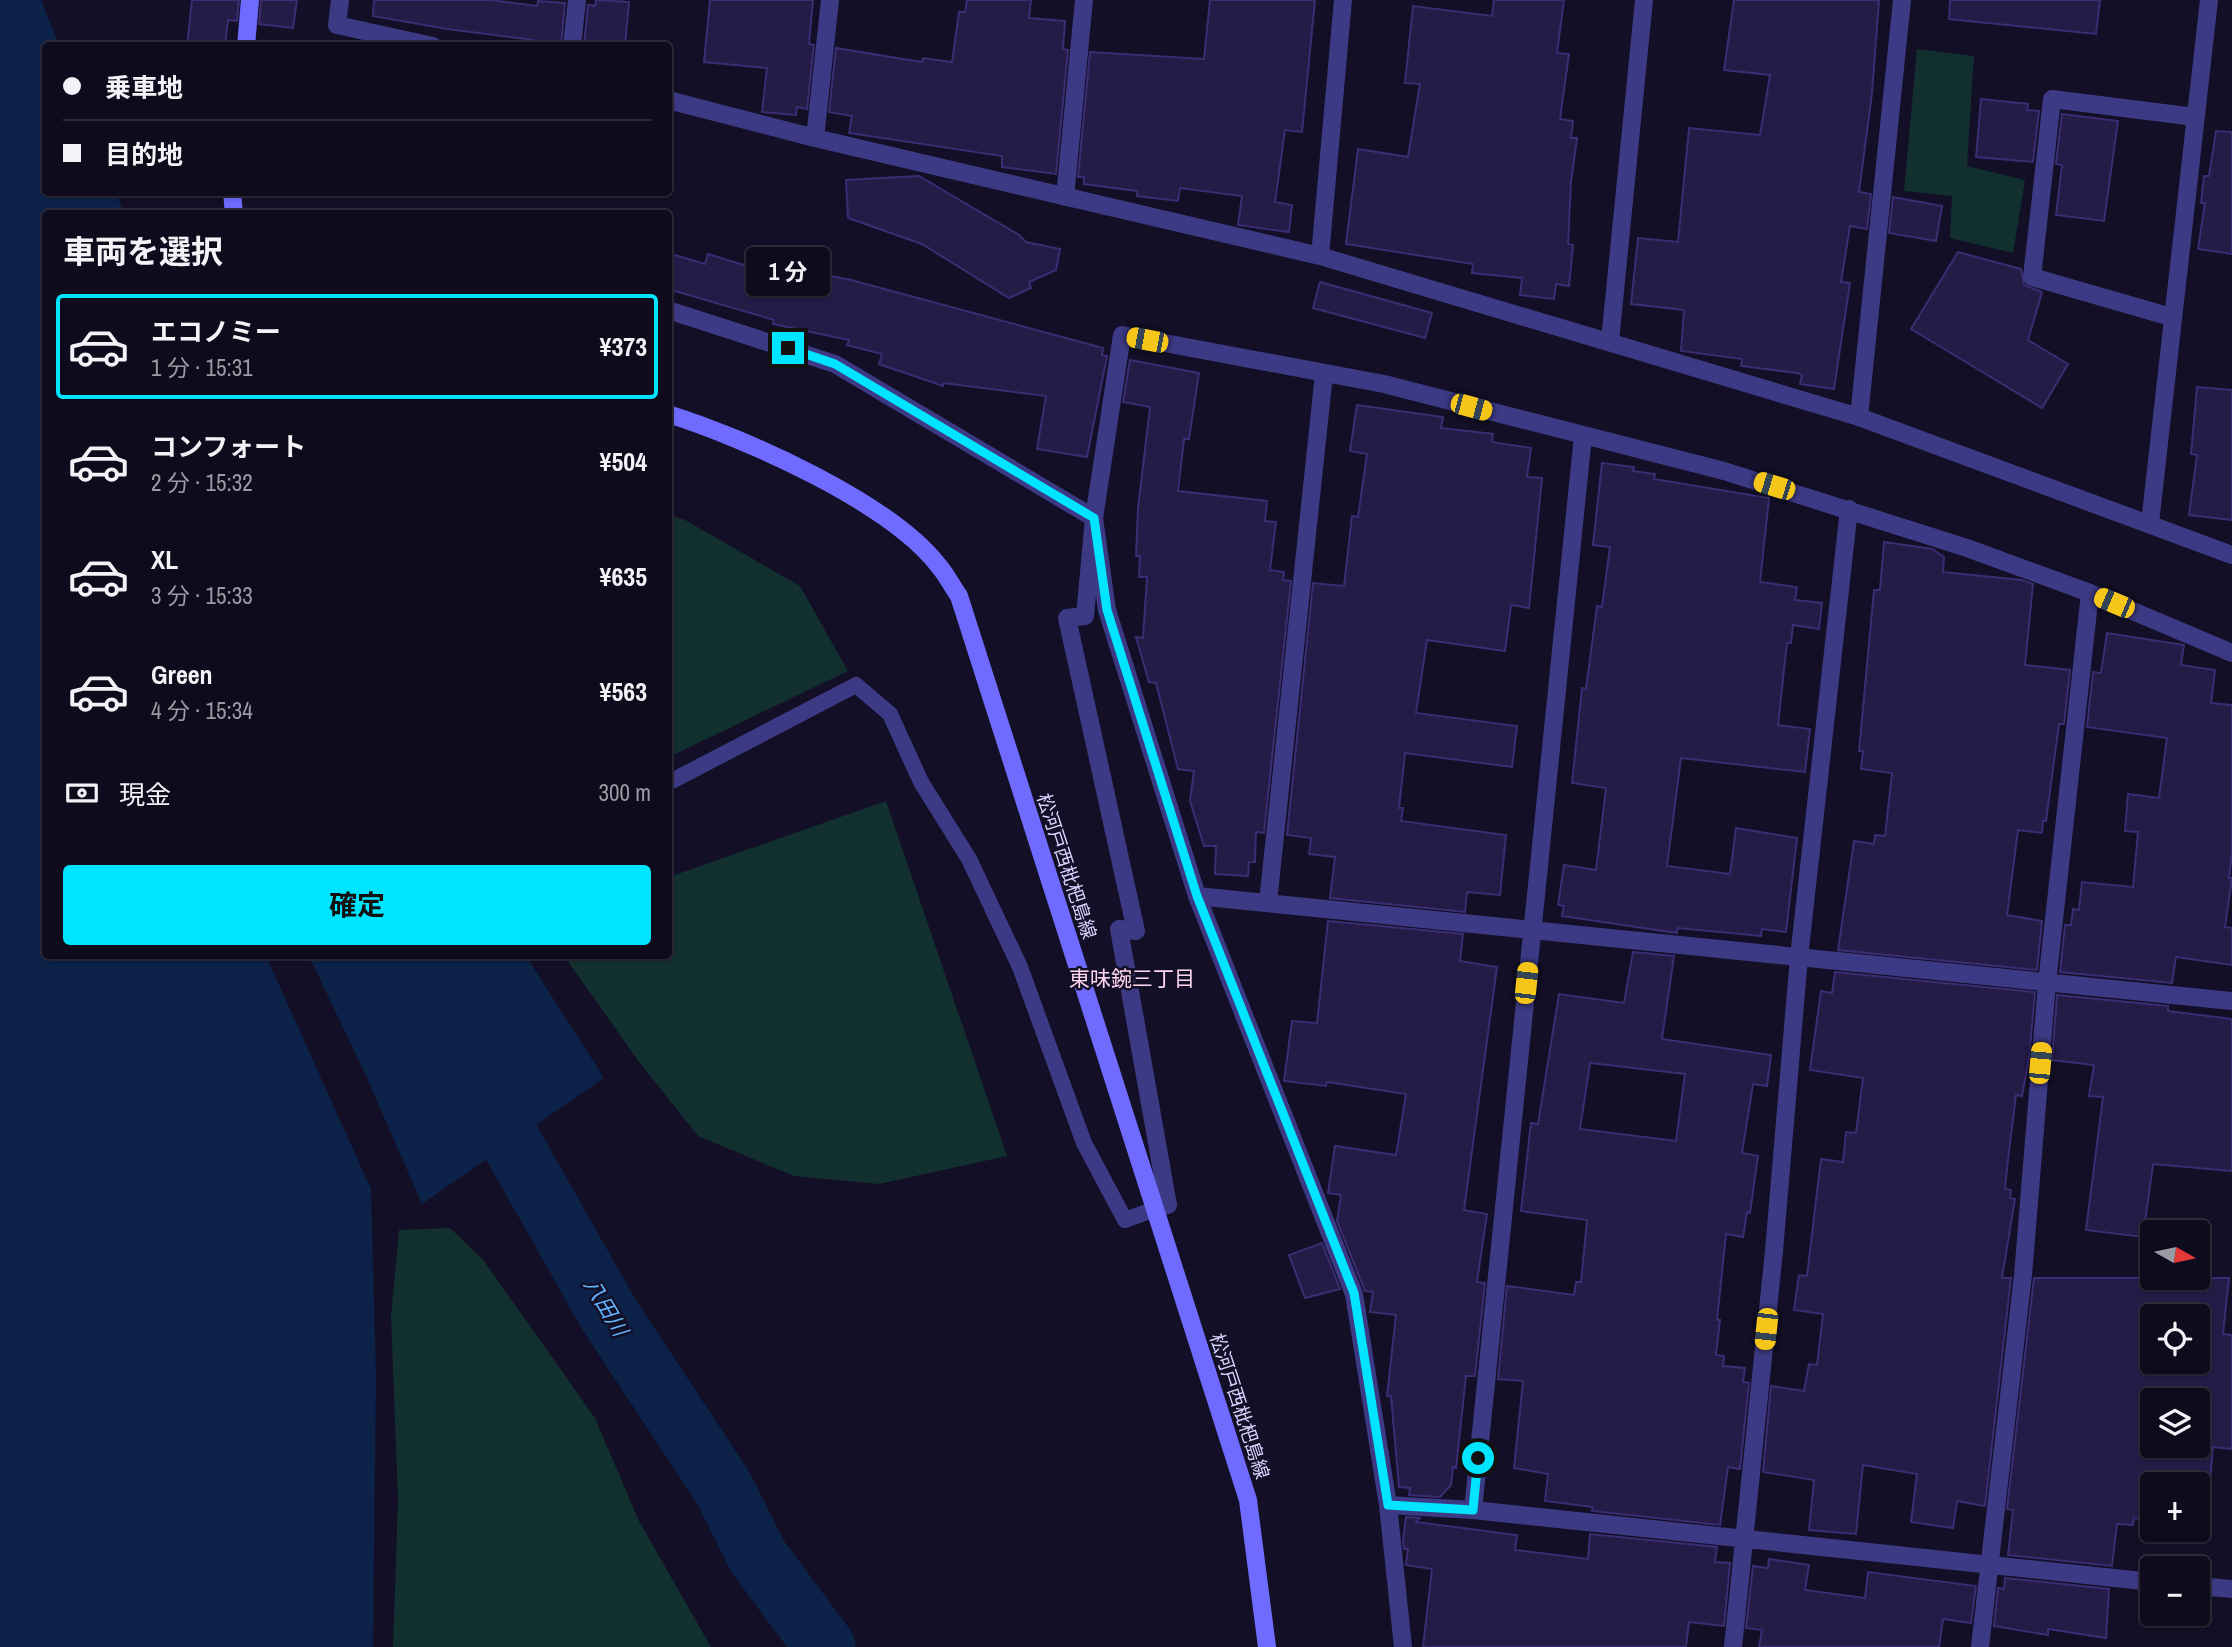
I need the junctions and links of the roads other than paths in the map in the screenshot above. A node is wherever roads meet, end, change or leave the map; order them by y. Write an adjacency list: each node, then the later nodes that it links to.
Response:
1 (250, 0): 10 (main road)
2 (340, 0): 11 (street)
3 (576, 0): 12 (street)
4 (830, 0): 15 (street)
5 (1084, 0): 16 (street)
6 (1343, 0): 17 (street)
7 (1644, 0): 20 (street)
8 (1902, 0): 23 (street)
9 (2208, 0): 14 (street)
10 (246, 42)
11 (415, 42)
12 (572, 42)
13 (672, 101): 15 (street)
14 (2194, 117): 19 (street); 19 (street)
15 (815, 138): 16 (street)
16 (1065, 197): 17 (street)
17 (1320, 256): 20 (street)
18 (672, 311): 26 (street)
19 (2171, 317): 27 (street)
20 (1610, 341): 23 (street)
21 (1324, 374): 24 (street); 26 (street); 33 (street)
22 (672, 416): 38 (main road, 松河戸西枇杷島線)
23 (1859, 417): 27 (street)
24 (1583, 436): 25 (street); 34 (street)
25 (1849, 509): 29 (street); 35 (street)
26 (1094, 518): 32 (street); 38 (street)
27 (2150, 523): 28 (street)
28 (2232, 555)
29 (2091, 593): 30 (street); 36 (street)
30 (2232, 653)
31 (672, 781): 38 (lane)
32 (1197, 896): 33 (street); 39 (street)
33 (1268, 902): 34 (street)
34 (1531, 931): 35 (street); 40 (street)
35 (1799, 957): 36 (street); 41 (street)
36 (2047, 983): 37 (street); 42 (street)
37 (2232, 1001)
38 (1155, 1209): 46 (main road, 松河戸西枇杷島線)
39 (1388, 1505): 40 (street); 47 (street)
40 (1473, 1510): 41 (street)
41 (1745, 1538): 42 (street); 48 (street)
42 (1989, 1565): 43 (street); 49 (street)
43 (2140, 1581)
44 (2210, 1587): 45 (street)
45 (2232, 1590)
46 (1267, 1647)
47 (1403, 1647)
48 (1733, 1647)
49 (1980, 1647)

